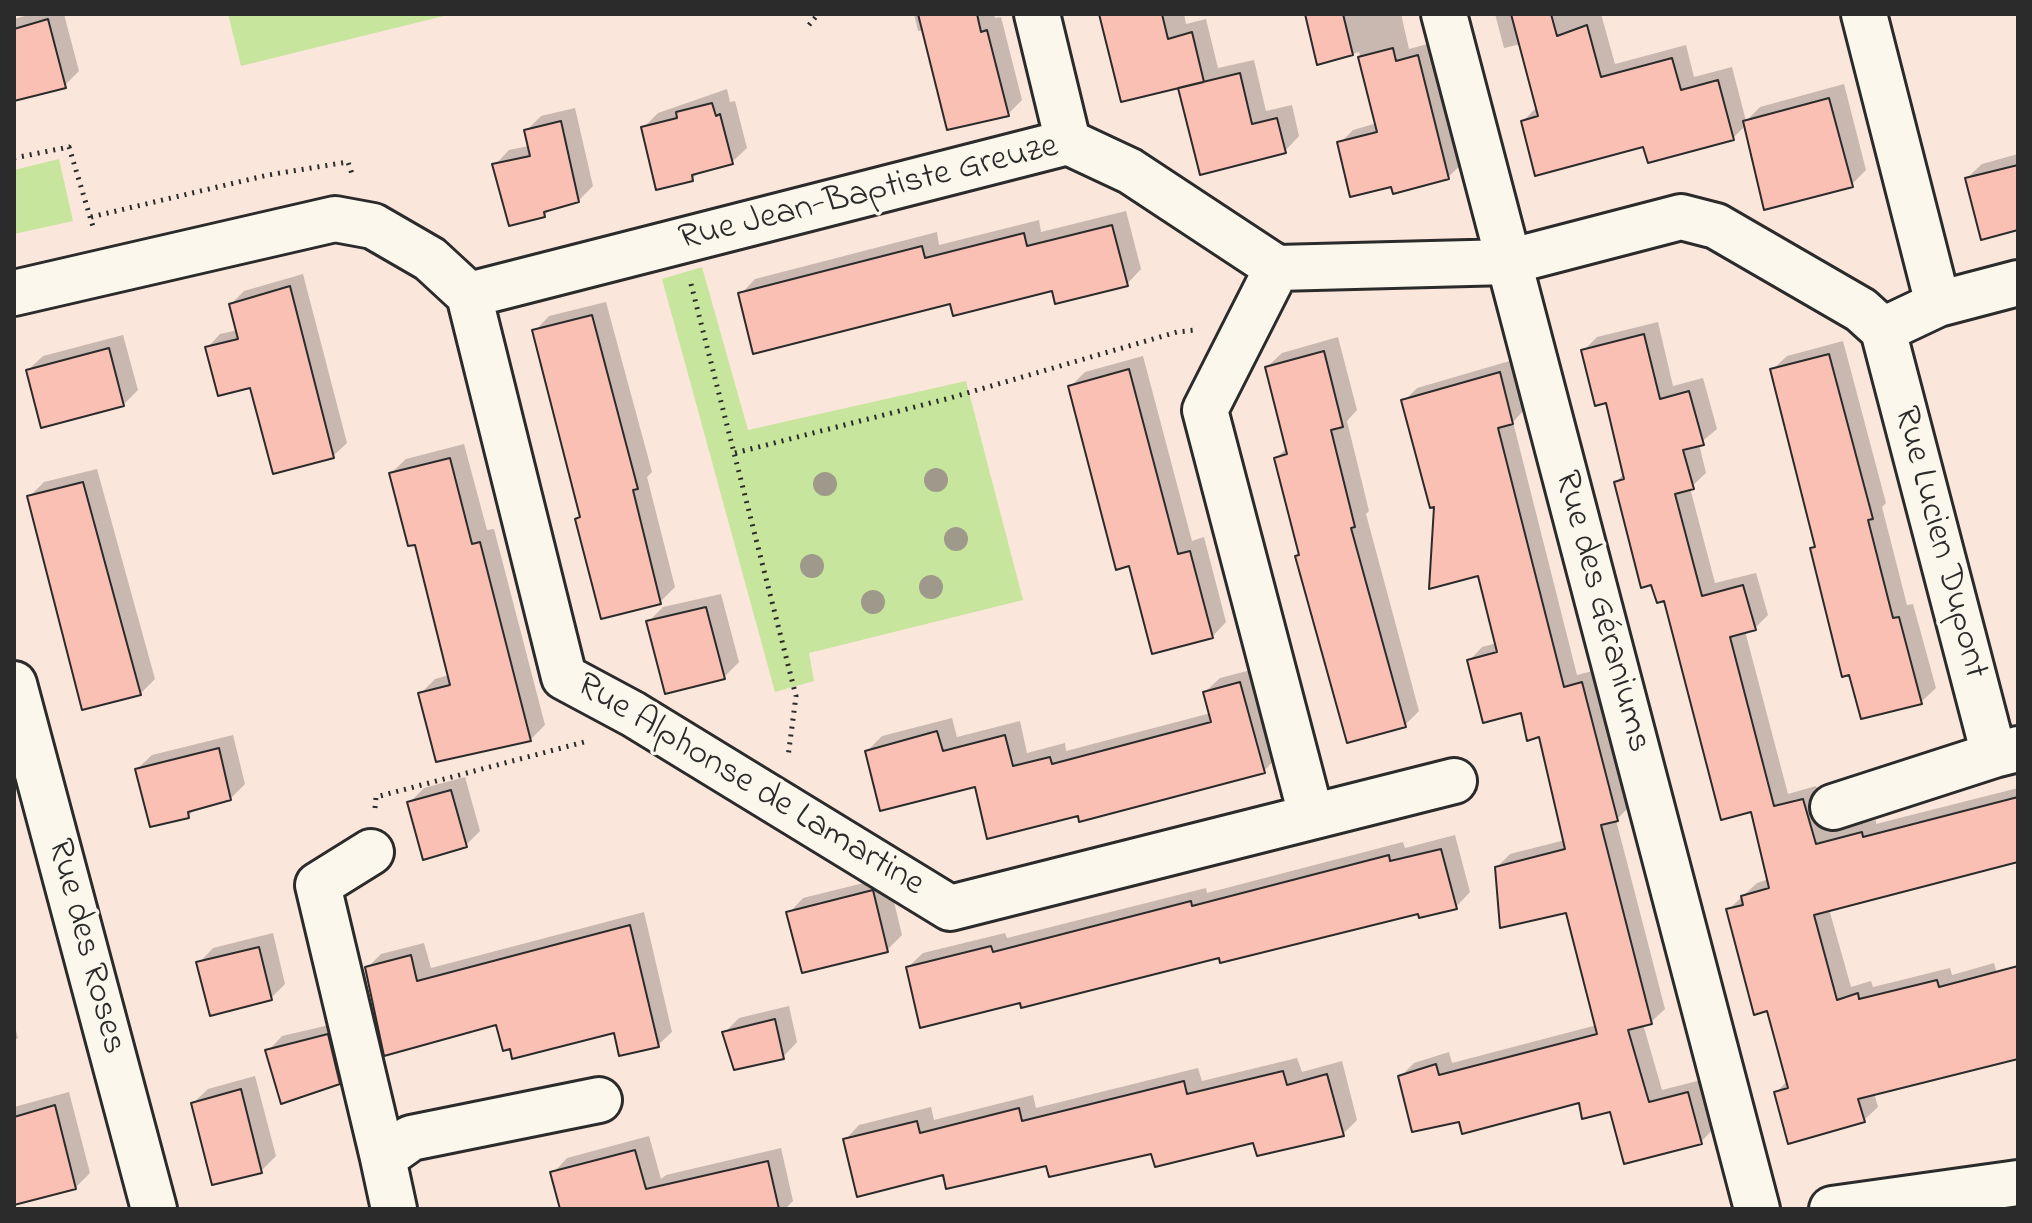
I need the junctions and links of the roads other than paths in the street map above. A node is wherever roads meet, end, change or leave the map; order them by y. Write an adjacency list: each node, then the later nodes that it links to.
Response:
1 (1037, 14): 4 (street)
2 (1444, 14): 5 (street, Rue des Géraniums)
3 (1864, 14): 10 (street)
4 (1068, 142): 6 (street, Rue Jean-Baptiste Greuze); 9 (street, Rue Jean-Baptiste Greuze)
5 (1508, 262): 6 (street); 11 (street); 23 (street, Rue des Géraniums)
6 (1277, 268): 16 (street)
7 (2018, 283): 10 (street)
8 (14, 293): 9 (street)
9 (469, 295): 16 (street, Rue Alphonse de Lamartine)
10 (1938, 304): 11 (street)
11 (1883, 330): 13 (street, Rue Lucien Dupont)
12 (14, 684): 21 (street, Rue des Roses)
13 (2006, 752): 15 (street, Rue Lucien Dupont)
14 (1454, 781): 16 (street, Rue Alphonse de Lamartine)
15 (1833, 807)
16 (1311, 815)
17 (371, 852): 19 (street)
18 (599, 1100): 19 (street)
19 (383, 1158): 22 (street)
20 (2018, 1183): 24 (street)
21 (154, 1209)
22 (394, 1209)
23 (1757, 1209)
24 (1832, 1209)

